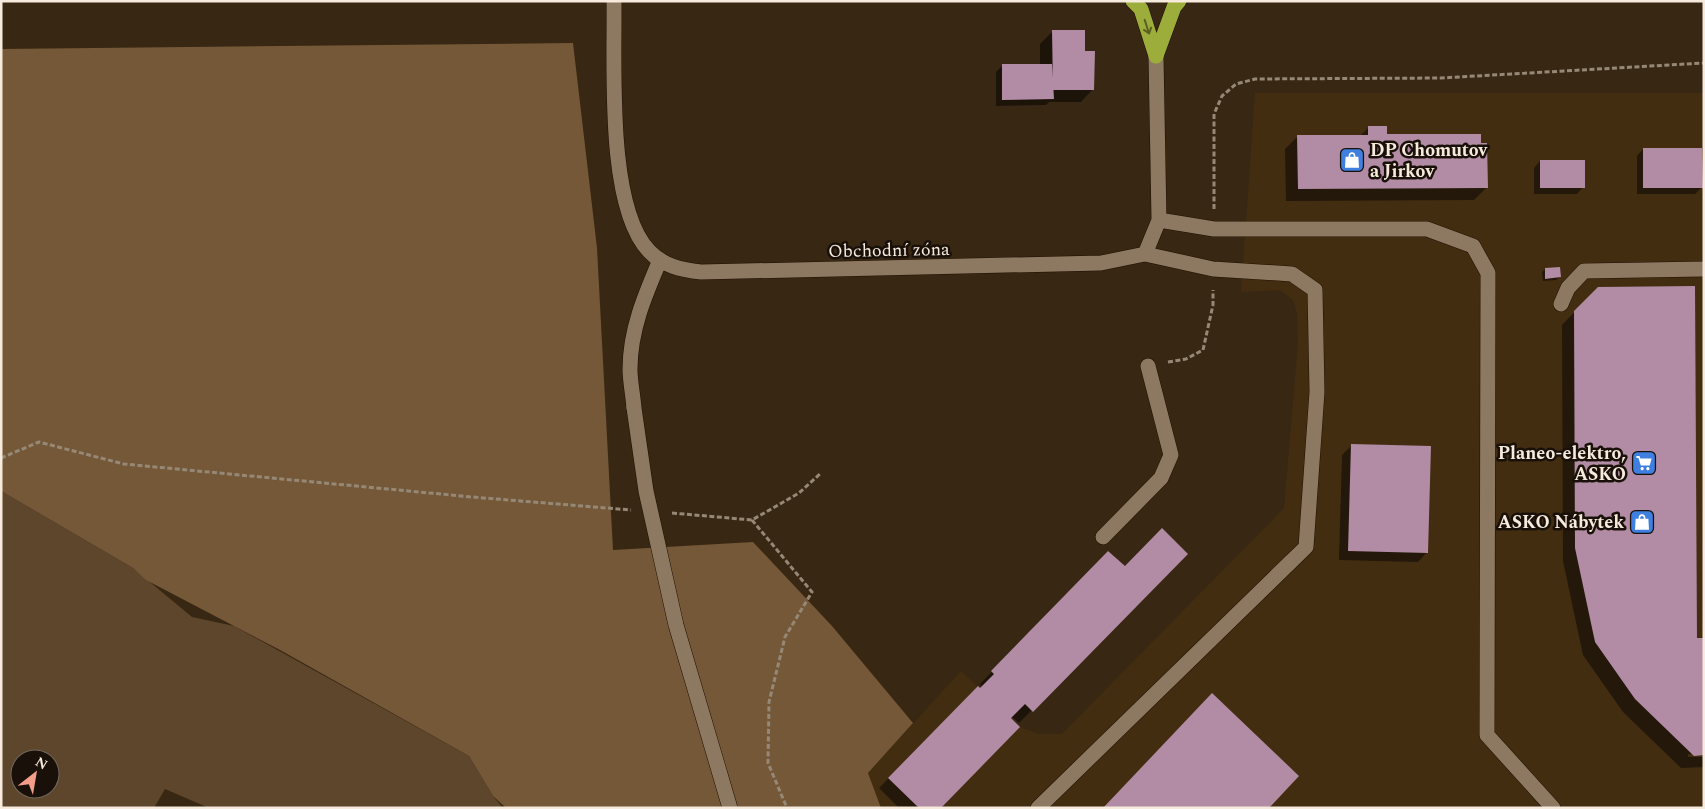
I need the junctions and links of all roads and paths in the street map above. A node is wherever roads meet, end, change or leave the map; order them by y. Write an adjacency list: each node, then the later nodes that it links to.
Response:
1 (614, 1): 9 (street, Obchodní zóna)
2 (1133, 1): 4 (highway, one-way to 4)
3 (1179, 1): 4 (highway)
4 (1156, 56): 6 (street)
5 (1704, 63): 7 (path)
6 (1159, 220): 7 (street); 8 (street)
7 (1214, 229): 23 (street)
8 (1145, 254): 9 (street, Obchodní zóna); 10 (street)
9 (660, 260): 20 (street, bridge)
10 (1213, 269): 13 (path); 22 (street)
11 (1704, 269): 12 (street)
12 (1561, 304)
13 (1148, 366): 19 (street)
14 (1, 458): 16 (path)
15 (821, 473): 18 (path)
16 (636, 510)
17 (665, 513): 18 (path)
18 (752, 520): 21 (path)
19 (1104, 537)
20 (730, 808)
21 (787, 808)
22 (1038, 808)
23 (1552, 808)

